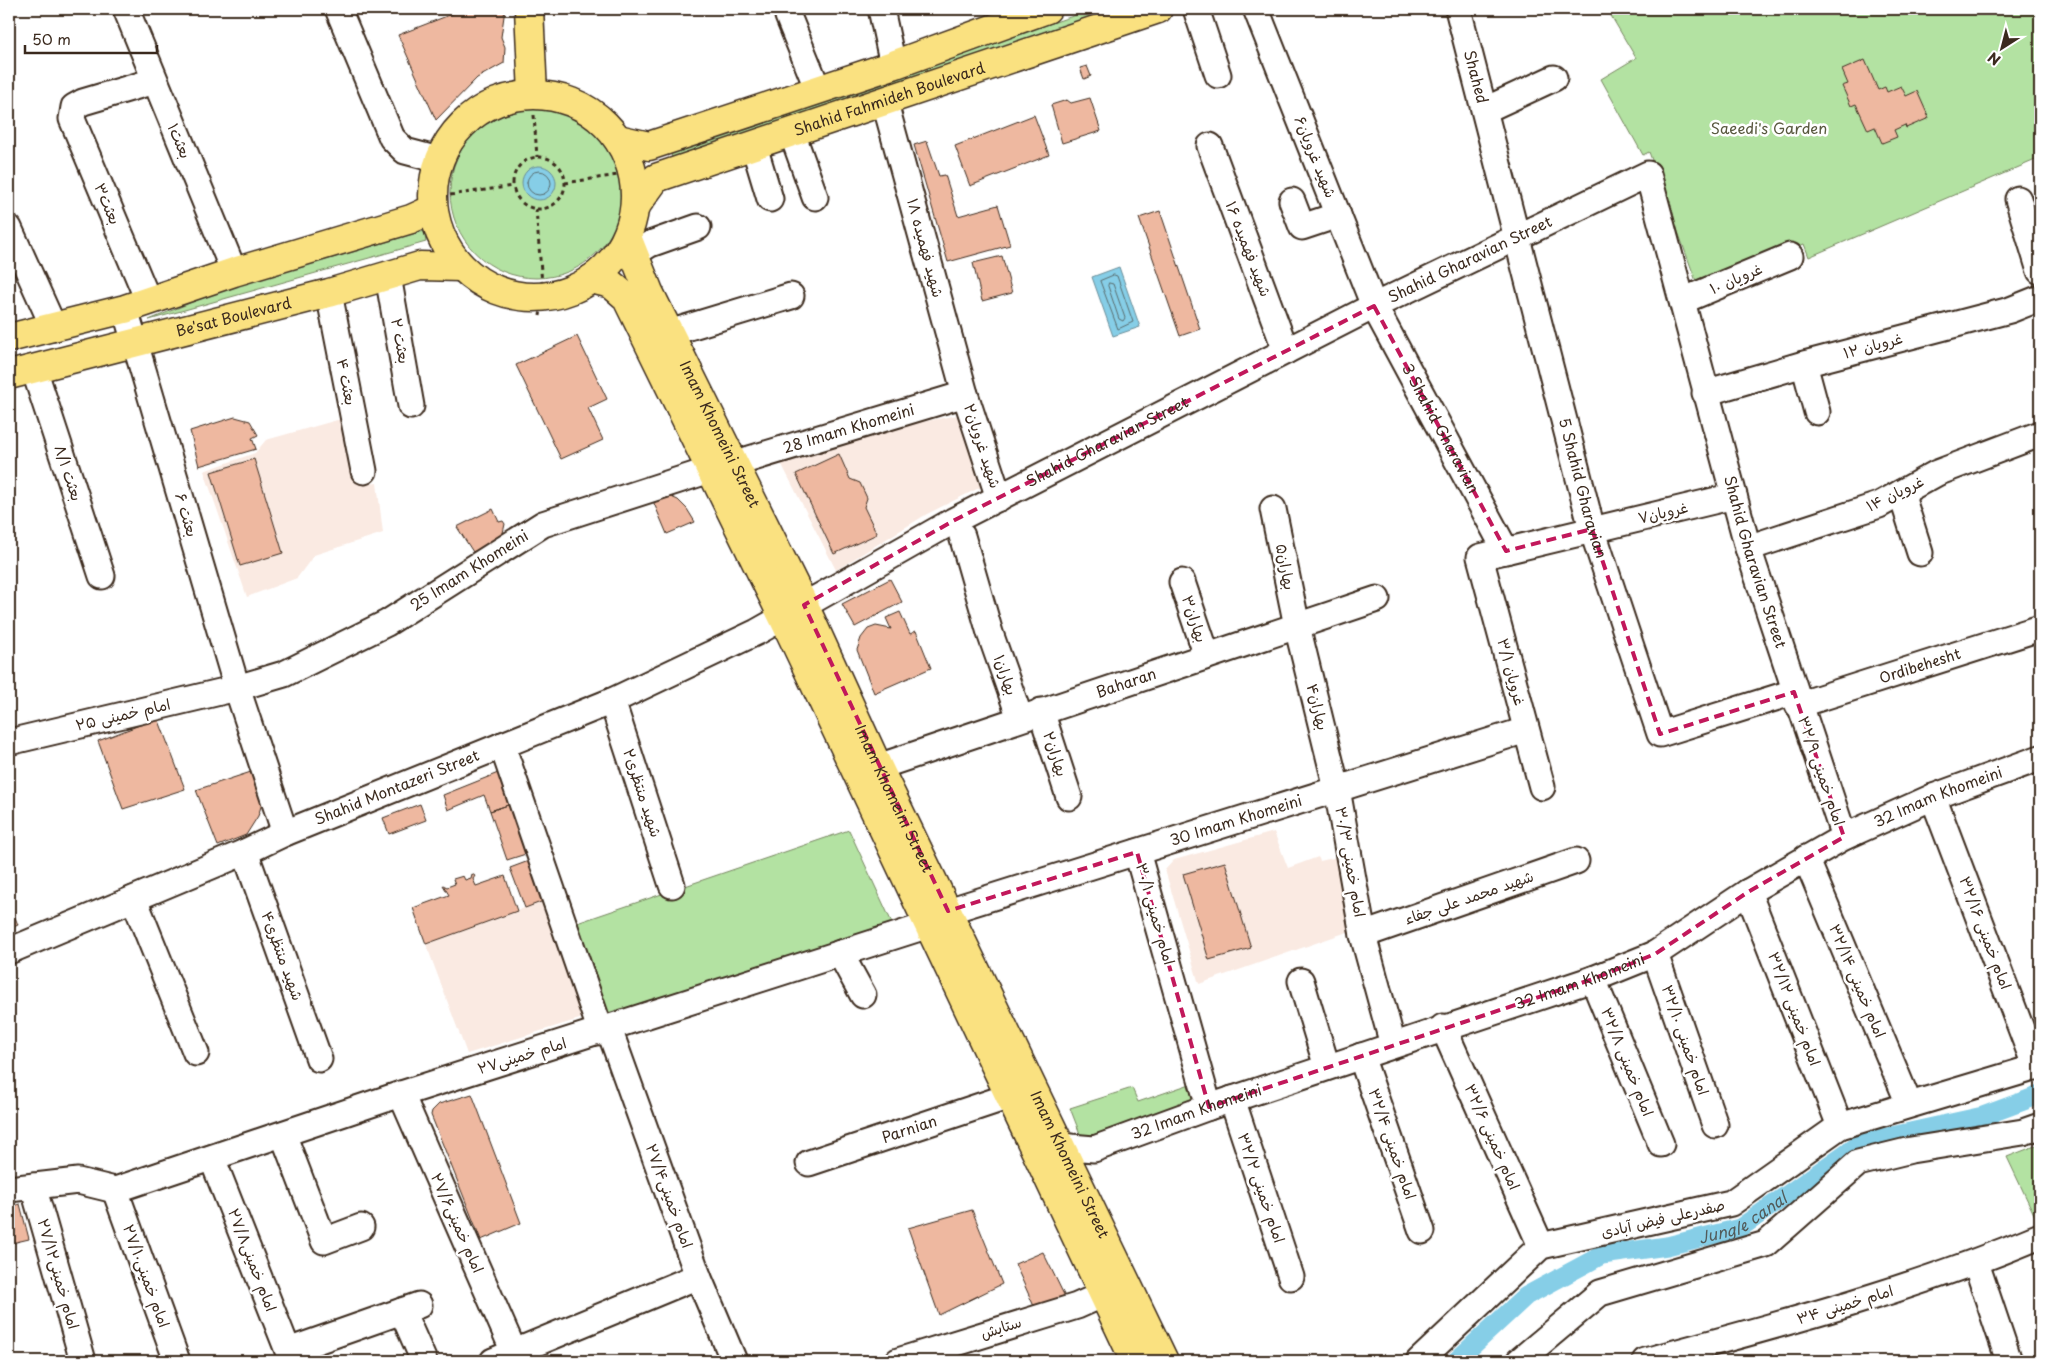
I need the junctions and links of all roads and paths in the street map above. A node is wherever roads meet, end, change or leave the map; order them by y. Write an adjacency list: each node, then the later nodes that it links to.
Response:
1 (126, 9): 14 (street, بعثت۱)
2 (338, 9): 24 (street)
3 (529, 9): 16 (main road)
4 (881, 9): 11 (street)
5 (1047, 9): 11 (main road)
6 (1158, 9): 17 (main road, Shahid Fahmideh Boulevard)
7 (1196, 9): 12 (street)
8 (1256, 9): 35 (street, شهید غرویان۶)
9 (1458, 9): 18 (street, Shahed)
10 (788, 16): 15 (street)
11 (893, 65): 15 (main road)
12 (1218, 76)
13 (1554, 78): 18 (street)
14 (154, 81): 43 (street, بعثت۱); 50 (street, بعثت۳)
15 (818, 90): 20 (main road)
16 (533, 94): 20 (main road); 23 (path); 24 (main road)
17 (885, 103): 19 (main road, Shahid Fahmideh Boulevard); 61 (street, شهید فهمیده ۱۸)
18 (1484, 110): 38 (street, Shahed)
19 (792, 133): 21 (main road, Shahid Fahmideh Boulevard); 28 (street)
20 (618, 139): 25 (main road)
21 (754, 146): 29 (street); 33 (main road, Shahid Fahmideh Boulevard)
22 (1210, 146): 57 (street, شهید فهمیده ۱۶)
23 (537, 157): 26 (path); 27 (path)
24 (438, 160): 32 (main road)
25 (632, 173): 26 (path); 33 (main road)
26 (565, 183): 34 (path)
27 (513, 186): 32 (path); 34 (path)
28 (815, 197)
29 (770, 199)
30 (2018, 199): 42 (street)
31 (1292, 201): 35 (street)
32 (433, 203): 41 (main road); 43 (main road)
33 (635, 207): 39 (main road)
34 (536, 208): 51 (path)
35 (1338, 215): 52 (street, شهید غرویان۶)
36 (9, 228): 53 (street)
37 (698, 228): 39 (street)
38 (1518, 238): 49 (street, Shahid Gharavian Street); 52 (street, Shahid Gharavian Street); 71 (street, 5 Shahid Gharavian)
39 (630, 246): 45 (main road); 54 (main road, Imam Khomeini Street)
40 (1790, 256): 49 (street, غرویان ۱۰)
41 (461, 267): 44 (main road, Be'sat Boulevard); 51 (main road)
42 (2040, 271)
43 (234, 272): 50 (main road)
44 (388, 276): 46 (main road, Be'sat Boulevard); 62 (street, بعثت ۲)
45 (591, 280): 51 (main road); 65 (main road, Imam Khomeini Street)
46 (329, 293): 56 (main road, Be'sat Boulevard); 66 (street, بعثت ۴)
47 (791, 296): 54 (street)
48 (2040, 298): 58 (street, غرویان ۱۲)
49 (1682, 301): 60 (street, Shahid Gharavian Street)
50 (136, 305): 53 (main road); 56 (street, بعثت۳)
51 (542, 306)
52 (1374, 306): 57 (street, Shahid Gharavian Street); 74 (street, 3 Shahid Gharavian)
53 (54, 328): 55 (main road)
54 (670, 333): 65 (main road, Imam Khomeini Street)
55 (9, 338)
56 (135, 341): 59 (main road, Be'sat Boulevard); 84 (street, بعثت ۶)
57 (1286, 351): 69 (street, Shahid Gharavian Street)
58 (1804, 364): 60 (street, غرویان ۱۲); 63 (street)
59 (21, 372): 77 (street, بعثت ۸/۱)
60 (1706, 393): 68 (street, Shahid Gharavian Street)
61 (965, 394): 65 (street, 28 Imam Khomeini); 69 (street, شهید غرویان۲)
62 (411, 406)
63 (1817, 412)
64 (2040, 434): 67 (street, غرویان ۱۴)
65 (722, 467): 80 (main road, Imam Khomeini Street); 84 (street, 25 Imam Khomeini)
66 (364, 471)
67 (1901, 493): 73 (street, غرویان ۱۴); 75 (street)
68 (1734, 496): 71 (street, غرویان۷); 73 (street, Shahid Gharavian Street)
69 (999, 498): 80 (street, Shahid Gharavian Street)
70 (1273, 509): 81 (street, بهاران۵)
71 (1592, 529): 74 (street, غرویان۷); 89 (street, 5 Shahid Gharavian)
72 (962, 536): 87 (street, بهاران۱)
73 (1748, 548): 85 (street, Shahid Gharavian Street)
74 (1506, 551): 76 (street, غرویان۷)
75 (1920, 553)
76 (1480, 557): 88 (street, غرویان ۳/۱)
77 (102, 576)
78 (1182, 582): 83 (street, بهاران۳)
79 (1376, 599): 81 (street, Baharan)
80 (794, 611): 86 (street, Shahid Montazeri Street); 93 (main road, Imam Khomeini Street); 107 (main road, Imam Khomeini Street)
81 (1297, 626): 83 (street, Baharan); 95 (street, بهاران۴)
82 (2040, 628): 85 (street, Ordibehesht)
83 (1207, 656): 87 (street, Baharan)
84 (237, 688): 90 (street, امام خمینی ۲۵); 98 (street, بعثت ۶)
85 (1796, 698): 89 (street, Ordibehesht); 99 (street, امام خمینی ۳۲/۹)
86 (612, 702): 91 (street, Shahid Montazeri Street); 104 (street, شهید منتظری۲)
87 (1030, 714): 93 (street, Baharan); 96 (street, بهاران۲)
88 (1526, 730): 94 (street, غرویان ۳/۱); 95 (street, 30 Imam Khomeini)
89 (1660, 734)
90 (9, 742)
91 (502, 745): 98 (street, Shahid Montazeri Street); 116 (street, امام خمینی۲۷/۴)
92 (2040, 758): 97 (street, 32 Imam Khomeini)
93 (878, 767): 107 (main road, Imam Khomeini Street)
94 (1542, 787)
95 (1337, 789): 101 (street, 30 Imam Khomeini); 108 (street, امام خمینی ۳۰/۳)
96 (1069, 797)
97 (1933, 797): 99 (street, 32 Imam Khomeini); 122 (street, امام خمینی ۳۲/۱۶)
98 (285, 833): 100 (street, Shahid Montazeri Street)
99 (1844, 837): 102 (street, 32 Imam Khomeini)
100 (245, 852): 106 (street, Shahid Montazeri Street); 120 (street, شهید منتظری۴)
101 (1137, 852): 107 (street, 30 Imam Khomeini); 125 (street, امام خمینی ۳۰/۱)
102 (1806, 858): 105 (street, 32 Imam Khomeini); 126 (street, امام خمینی ۳۲/۱۴)
103 (1576, 861): 108 (street, شهید محمد علی جفاء)
104 (672, 885)
105 (1748, 892): 111 (street, 32 Imam Khomeini); 128 (street, امام خمینی ۳۲/۱۲)
106 (134, 899): 109 (street, Shahid Montazeri Street); 118 (street)
107 (938, 918): 110 (street, امام خمینی۲۷); 124 (main road, Imam Khomeini Street); 132 (main road, Imam Khomeini Street)
108 (1363, 935): 117 (street, امام خمینی ۳۰/۳)
109 (9, 951)
110 (840, 953): 114 (street); 116 (street, امام خمینی۲۷)
111 (1654, 954): 112 (street, 32 Imam Khomeini); 127 (street, امام خمینی ۳۲/۱۰)
112 (1594, 979): 115 (street, 32 Imam Khomeini); 131 (street, امام خمینی ۳۲/۸)
113 (1301, 981): 121 (street)
114 (863, 995)
115 (1443, 1027): 117 (street, 32 Imam Khomeini); 143 (street, امام خمینی ۳۲/۶)
116 (605, 1030): 123 (street, امام خمینی۲۷); 145 (street, امام خمینی۲۷/۴)
117 (1393, 1045): 119 (street, 32 Imam Khomeini)
118 (196, 1053)
119 (1361, 1056): 121 (street, 32 Imam Khomeini); 141 (street, امام خمینی ۳۲/۴)
120 (319, 1059)
121 (1327, 1067): 125 (street, 32 Imam Khomeini)
122 (2038, 1067): 126 (street, صفدرعلی فیض آبادی)
123 (401, 1094): 130 (street, امام خمینی۲۷); 150 (street, امام خمینی۲۷/۶)
124 (1010, 1096): 135 (street, Parnian); 147 (main road, Imam Khomeini Street)
125 (1220, 1103): 133 (street, 32 Imam Khomeini); 146 (street, امام خمینی ۳۲/۲)
126 (1909, 1104): 128 (street, صفدرعلی فیض آبادی)
127 (1715, 1125)
128 (1840, 1126): 143 (street, صفدرعلی فیض آبادی)
129 (2040, 1126): 159 (street)
130 (283, 1134): 134 (street, امام خمینی۲۷); 140 (street)
131 (1661, 1144)
132 (1059, 1146): 133 (street); 136 (main road, Imam Khomeini Street)
133 (1094, 1150): 136 (street)
134 (212, 1158): 139 (street, امام خمینی۲۷); 149 (street, امام خمینی۲۷/۸)
135 (810, 1163)
136 (1074, 1177): 157 (main road, Imam Khomeini Street)
137 (33, 1186): 138 (street); 139 (street); 151 (street, امام خمینی۲۷/۱۲)
138 (9, 1189)
139 (116, 1190): 152 (street, امام خمینی۲۷/۱۰)
140 (361, 1227)
141 (1422, 1231)
142 (2038, 1245): 144 (street, امام خمینی ۳۴)
143 (1541, 1246): 158 (street)
144 (1976, 1263): 148 (street, امام خمینی ۳۴); 161 (street)
145 (698, 1276): 150 (street); 154 (street, امام خمینی۲۷/۴)
146 (1291, 1277)
147 (1104, 1294): 155 (street, ستایش); 156 (main road, Imam Khomeini Street)
148 (1695, 1355): 160 (street, امام خمینی ۳۴)
149 (290, 1356): 153 (street)
150 (503, 1357)
151 (83, 1361)
152 (176, 1361)
153 (424, 1361)
154 (734, 1361)
155 (898, 1361)
156 (1135, 1361)
157 (1164, 1361)
158 (1419, 1361)
159 (1519, 1361)
160 (1645, 1361)
161 (2009, 1361)

